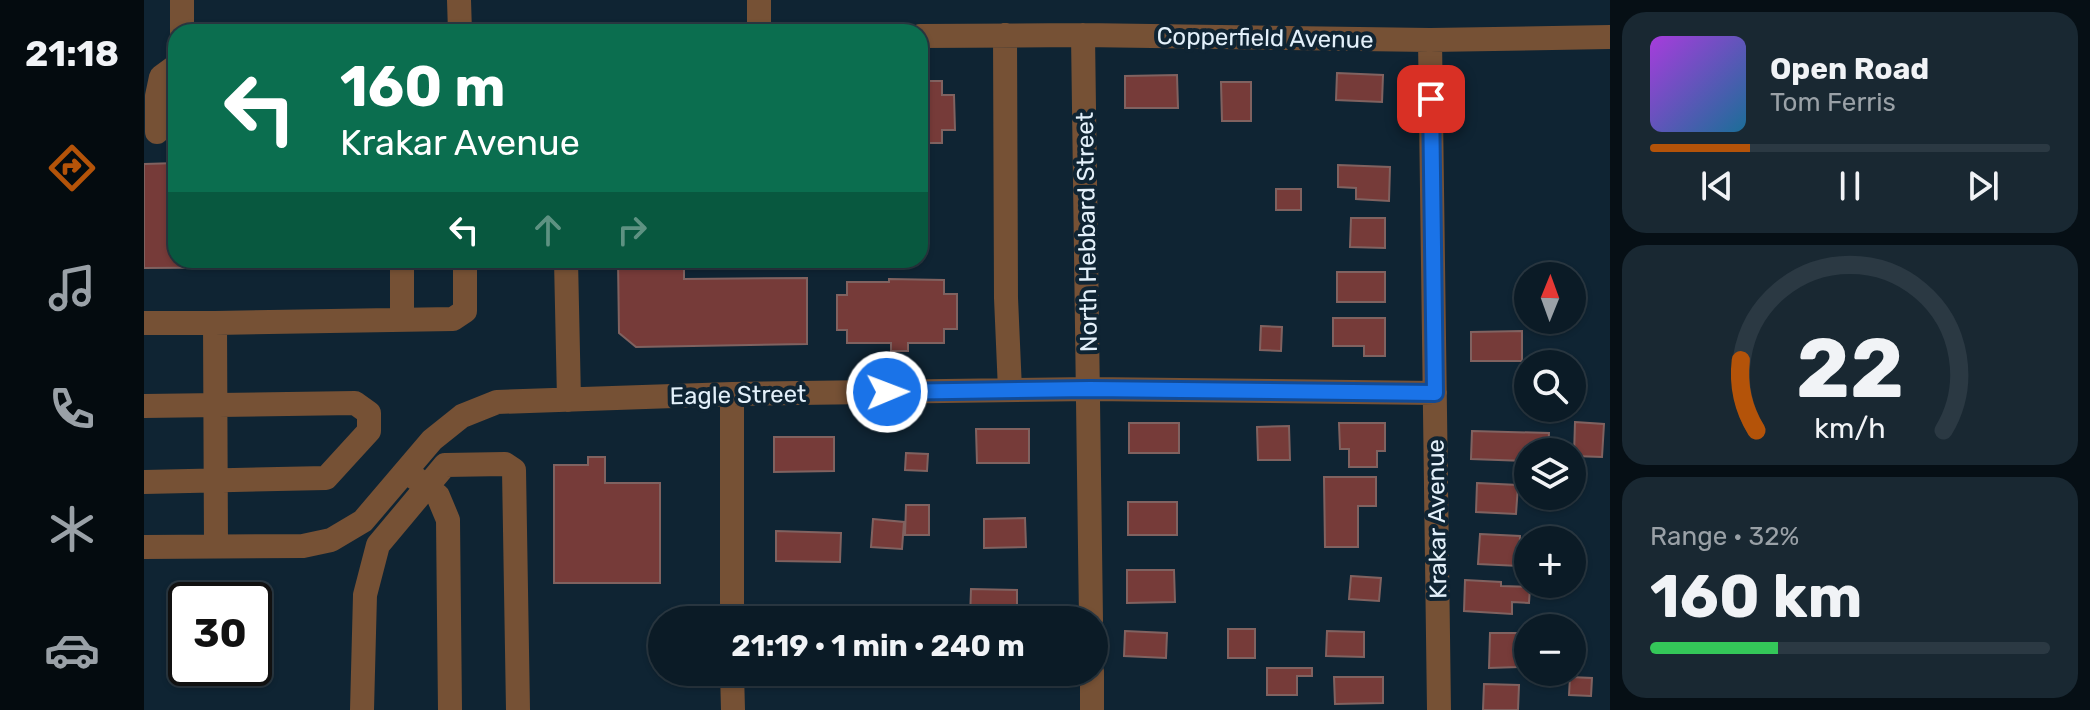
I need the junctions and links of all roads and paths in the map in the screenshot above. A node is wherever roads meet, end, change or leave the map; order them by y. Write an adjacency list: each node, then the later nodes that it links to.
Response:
1 (182, 0): 4 (street)
2 (459, 0): 5 (street)
3 (759, 0): 6 (street)
4 (182, 24)
5 (460, 24)
6 (759, 24)
7 (1005, 35): 8 (street, Copperfield Avenue); 9 (street, Copperfield Avenue); 21 (street)
8 (1083, 35): 11 (street, Copperfield Avenue); 20 (street, North Hebbard Street)
9 (928, 36)
10 (1610, 37): 11 (street, Copperfield Avenue)
11 (1430, 40): 22 (street, Krakar Avenue)
12 (168, 72): 13 (street)
13 (157, 132)
14 (402, 268): 17 (street)
15 (465, 268): 17 (street)
16 (566, 268): 24 (street)
17 (402, 320): 19 (street)
18 (144, 323): 19 (street)
19 (215, 323): 25 (street)
20 (1090, 389): 21 (street, Eagle Street); 22 (street, Eagle Street); 34 (street, North Hebbard Street)
21 (1010, 390): 23 (street, Eagle Street)
22 (1435, 393): 42 (street, Krakar Avenue)
23 (732, 394): 24 (street, Eagle Street); 33 (street)
24 (569, 400): 27 (street, Eagle Street)
25 (215, 405): 26 (street); 28 (street); 28 (street)
26 (144, 406)
27 (405, 471): 30 (street); 31 (street, Eagle Street)
28 (216, 480): 29 (street); 31 (street)
29 (144, 482)
30 (426, 487): 37 (street); 38 (street); 39 (street)
31 (216, 546): 32 (street, Eagle Street)
32 (144, 547)
33 (732, 606)
34 (1091, 606)
35 (732, 686): 40 (street)
36 (1092, 686): 41 (street)
37 (362, 710)
38 (450, 710)
39 (518, 710)
40 (733, 710)
41 (1092, 710)
42 (1439, 710)

